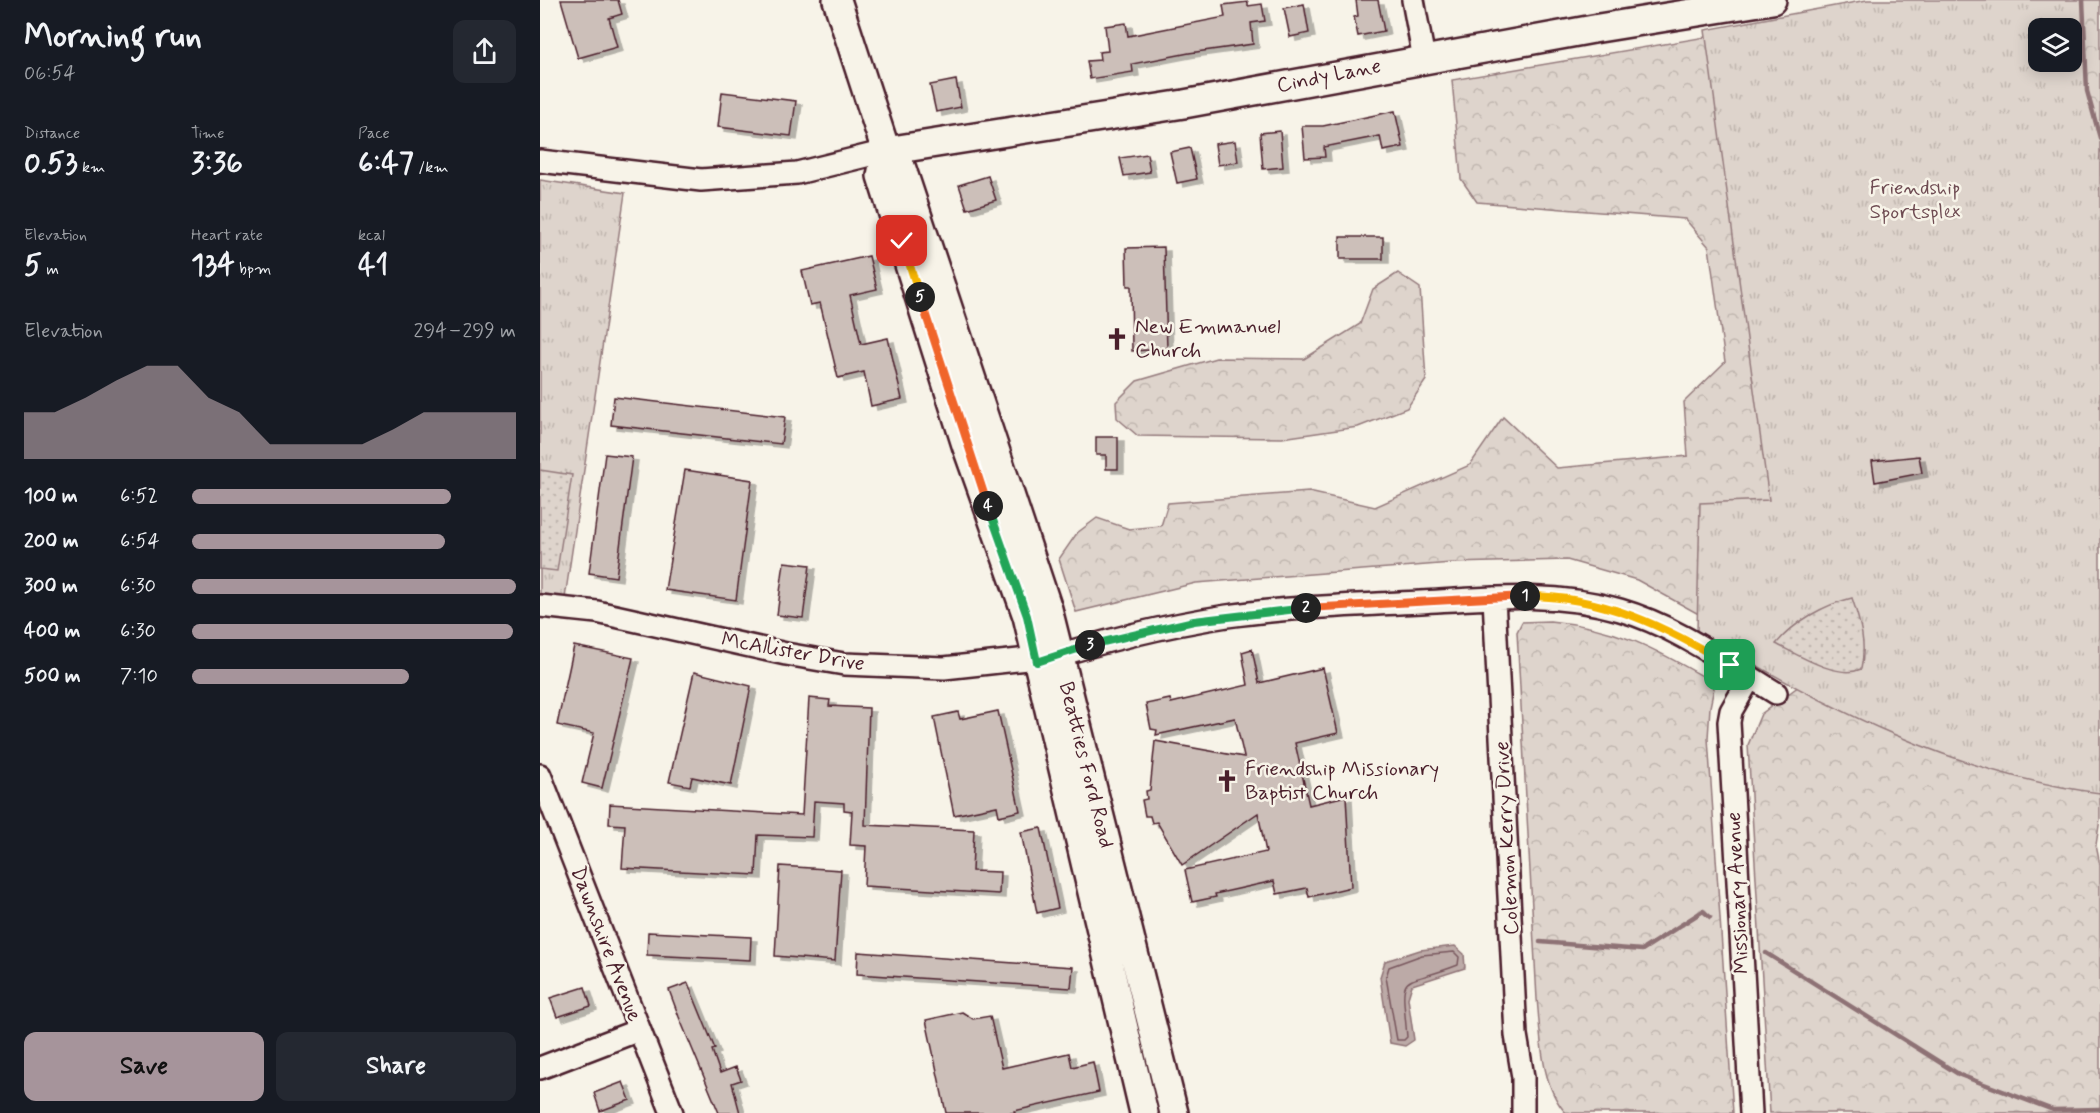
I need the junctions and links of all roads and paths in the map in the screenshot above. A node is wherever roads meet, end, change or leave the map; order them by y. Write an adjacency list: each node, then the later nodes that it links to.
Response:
1 (837, 0): 5 (main road, Beatties Ford Road)
2 (1413, 0): 4 (street)
3 (1772, 0): 4 (main road, Cindy Lane)
4 (1424, 58): 5 (main road, Cindy Lane)
5 (886, 151): 6 (street); 9 (main road, Beatties Ford Road)
6 (540, 161)
7 (1494, 598): 9 (street, McAllister Drive); 10 (street, McAllister Drive); 15 (street, Colemon Kerry Drive)
8 (540, 606): 9 (street, McAllister Drive)
9 (1048, 659): 17 (main road, Beatties Ford Road); 18 (main road, Beatties Ford Road)
10 (1750, 678): 11 (street, McAllister Drive); 21 (street, Missionary Avenue)
11 (1776, 693)
12 (540, 775): 13 (street, Dawnshire Avenue)
13 (639, 1030): 14 (street); 16 (street, Dawnshire Avenue)
14 (540, 1068)
15 (1523, 1077): 19 (street, Colemon Kerry Drive); 20 (street, Colemon Kerry Drive)
16 (672, 1113)
17 (1144, 1113)
18 (1174, 1113)
19 (1523, 1113)
20 (1539, 1113)
21 (1751, 1113)

